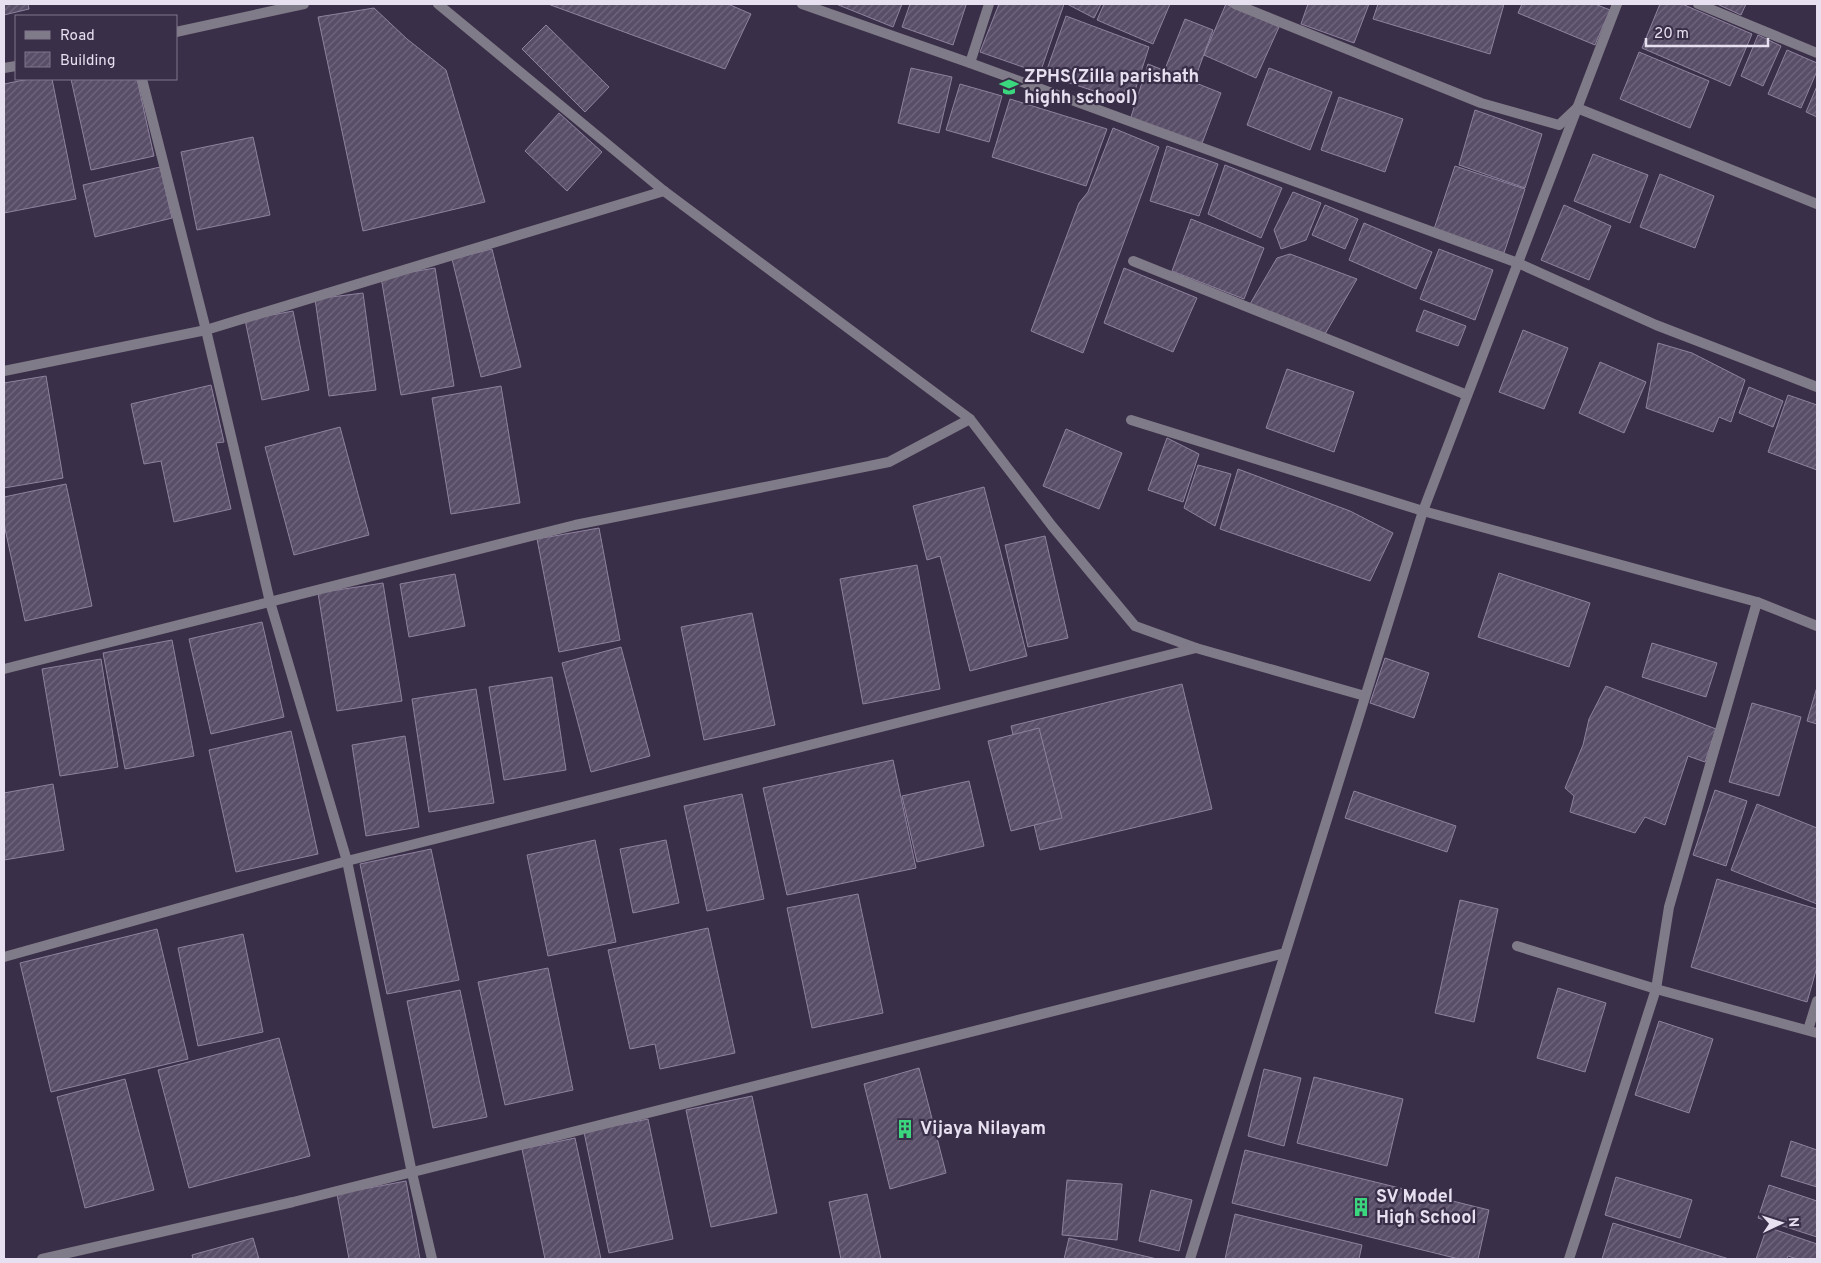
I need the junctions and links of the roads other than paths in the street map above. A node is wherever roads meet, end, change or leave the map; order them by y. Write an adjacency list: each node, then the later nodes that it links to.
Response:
1 (304, 4): 8 (street)
2 (438, 4): 13 (street)
3 (802, 4): 10 (street)
4 (989, 4): 10 (street)
5 (1235, 4): 12 (street)
6 (1617, 4): 12 (street)
7 (1698, 4): 9 (street)
8 (178, 32)
9 (1817, 53)
10 (970, 63): 16 (street)
11 (142, 80): 17 (street)
12 (1577, 108): 14 (street); 16 (street)
13 (664, 191): 17 (street); 21 (street)
14 (1817, 204)
15 (1133, 261): 20 (street)
16 (1518, 264): 19 (street); 20 (street)
17 (206, 330): 18 (street); 24 (street)
18 (4, 371)
19 (1817, 387)
20 (1467, 395): 23 (street)
21 (970, 420): 24 (street); 27 (street)
22 (1131, 420): 23 (street)
23 (1423, 511): 25 (street); 29 (street)
24 (270, 602): 28 (street); 30 (street)
25 (1757, 602): 26 (street); 34 (street)
26 (1817, 626)
27 (1196, 648): 29 (street); 30 (street)
28 (4, 669)
29 (1366, 696): 32 (street)
30 (347, 861): 33 (street); 37 (street)
31 (1517, 946): 34 (street)
32 (1285, 953): 37 (street); 40 (street)
33 (4, 957)
34 (1656, 989): 36 (street); 41 (street)
35 (1817, 1001): 36 (street)
36 (1813, 1031)
37 (412, 1172): 38 (street); 39 (street)
38 (42, 1259)
39 (432, 1259)
40 (1190, 1259)
41 (1569, 1259)

